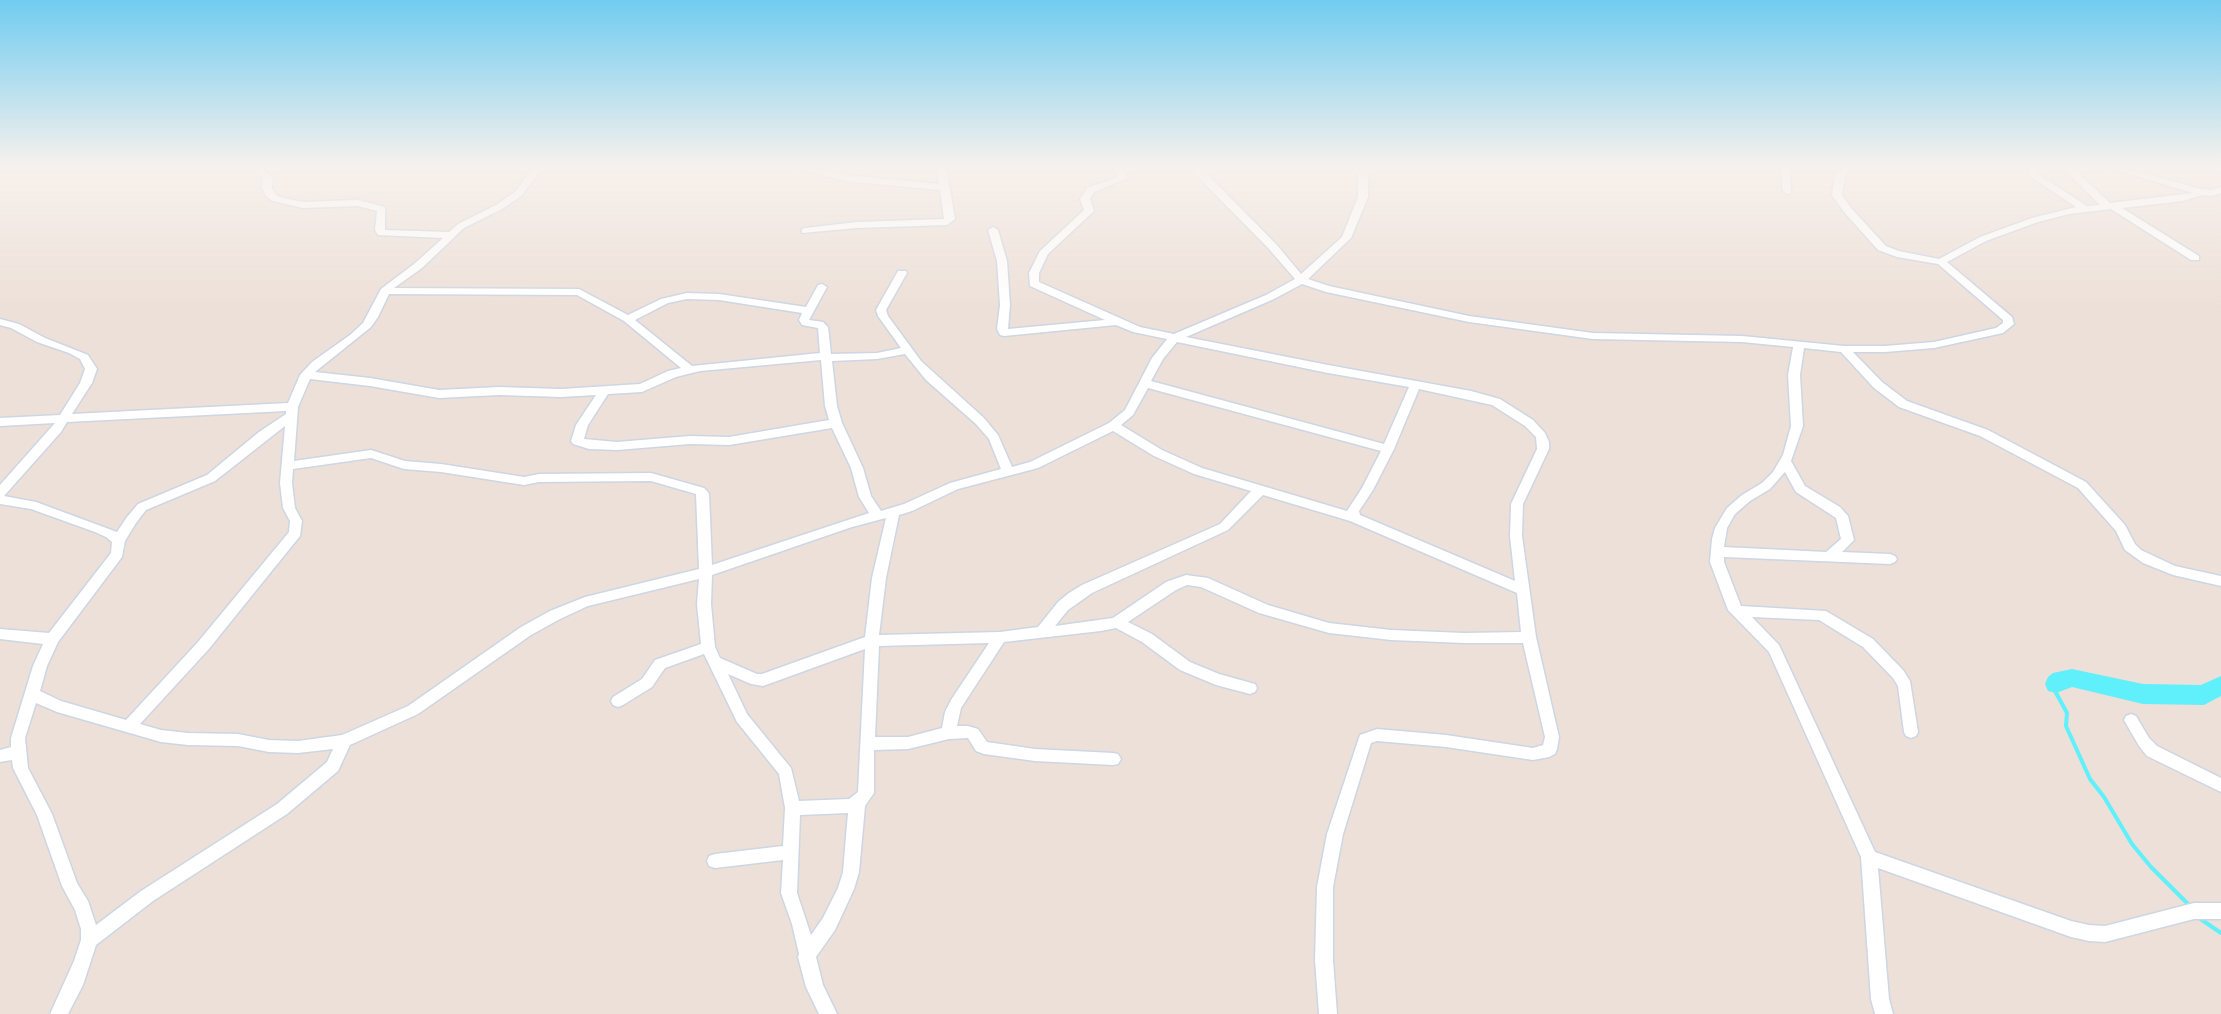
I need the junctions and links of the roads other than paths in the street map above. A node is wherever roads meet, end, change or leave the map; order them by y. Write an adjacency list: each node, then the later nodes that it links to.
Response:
1 (382, 213): 12 (street)
2 (486, 213): 12 (street)
3 (949, 213): 11 (street)
4 (1087, 213): 21 (street)
5 (1240, 213): 16 (street)
6 (1356, 213): 16 (street)
7 (1850, 213): 14 (street)
8 (2065, 213): 14 (street)
9 (2122, 213): 13 (street)
10 (993, 230): 21 (street)
11 (805, 231)
12 (449, 235): 18 (street)
13 (2195, 258)
14 (1942, 262): 25 (street)
15 (902, 273): 26 (street)
16 (1301, 280): 23 (street); 24 (street)
17 (822, 287): 19 (street)
18 (385, 291): 20 (street); 29 (street)
19 (809, 310): 20 (street); 27 (street)
20 (628, 319): 28 (street)
21 (1115, 321): 23 (street)
22 (0, 322): 34 (street)
23 (1174, 338): 30 (street); 31 (street)
24 (1799, 346): 25 (street); 39 (street)
25 (1844, 349): 53 (street)
26 (909, 350): 27 (street); 41 (street)
27 (826, 358): 28 (street); 36 (street)
28 (689, 369): 32 (street)
29 (306, 375): 32 (street); 33 (street)
30 (1144, 383): 37 (street); 38 (street)
31 (1415, 386): 38 (street); 54 (street)
32 (605, 389): 36 (street)
33 (292, 411): 34 (street); 40 (street); 48 (street)
34 (64, 418): 35 (street); 43 (street)
35 (0, 422)
36 (836, 424): 46 (street)
37 (1113, 426): 41 (street); 42 (street)
38 (1388, 449): 47 (street)
39 (1786, 460): 49 (street); 50 (street)
40 (287, 466): 52 (street); 69 (street)
41 (1008, 472): 45 (street)
42 (1260, 490): 47 (street); 57 (street)
43 (0, 493)
44 (0, 500): 48 (street)
45 (893, 512): 46 (street); 62 (street)
46 (877, 515): 52 (street)
47 (1354, 518): 54 (street)
48 (119, 540): 61 (street)
49 (1717, 552): 50 (street); 55 (street)
50 (1828, 557): 51 (street)
51 (1890, 559)
52 (706, 572): 63 (street); 72 (street)
53 (2221, 581)
54 (1522, 590): 59 (street)
55 (1738, 611): 70 (street); 81 (street)
56 (1117, 622): 57 (street); 59 (street); 65 (street)
57 (1041, 633): 60 (street)
58 (0, 634): 61 (street)
59 (1529, 636): 88 (street)
60 (1000, 637): 62 (street); 71 (street)
61 (52, 639): 66 (street)
62 (874, 641): 64 (street); 73 (street)
63 (708, 647): 64 (street); 67 (street)
64 (716, 662): 79 (street)
65 (1250, 688)
66 (32, 694): 69 (street); 74 (street)
67 (618, 701)
68 (2132, 720): 77 (street)
69 (128, 727): 72 (street)
70 (1912, 732)
71 (949, 734): 73 (street); 76 (street)
72 (344, 741): 84 (street)
73 (868, 744): 78 (street)
74 (18, 752): 75 (street); 84 (street)
75 (0, 756)
76 (1113, 759)
77 (2221, 785)
78 (857, 804): 79 (street); 85 (street)
79 (793, 808): 80 (street)
80 (791, 852): 82 (street); 85 (street)
81 (1869, 857): 83 (street); 89 (street)
82 (715, 861)
83 (2221, 911)
84 (89, 940): 86 (street)
85 (806, 957): 87 (street)
86 (59, 1014)
87 (828, 1014)
88 (1328, 1014)
89 (1884, 1014)

